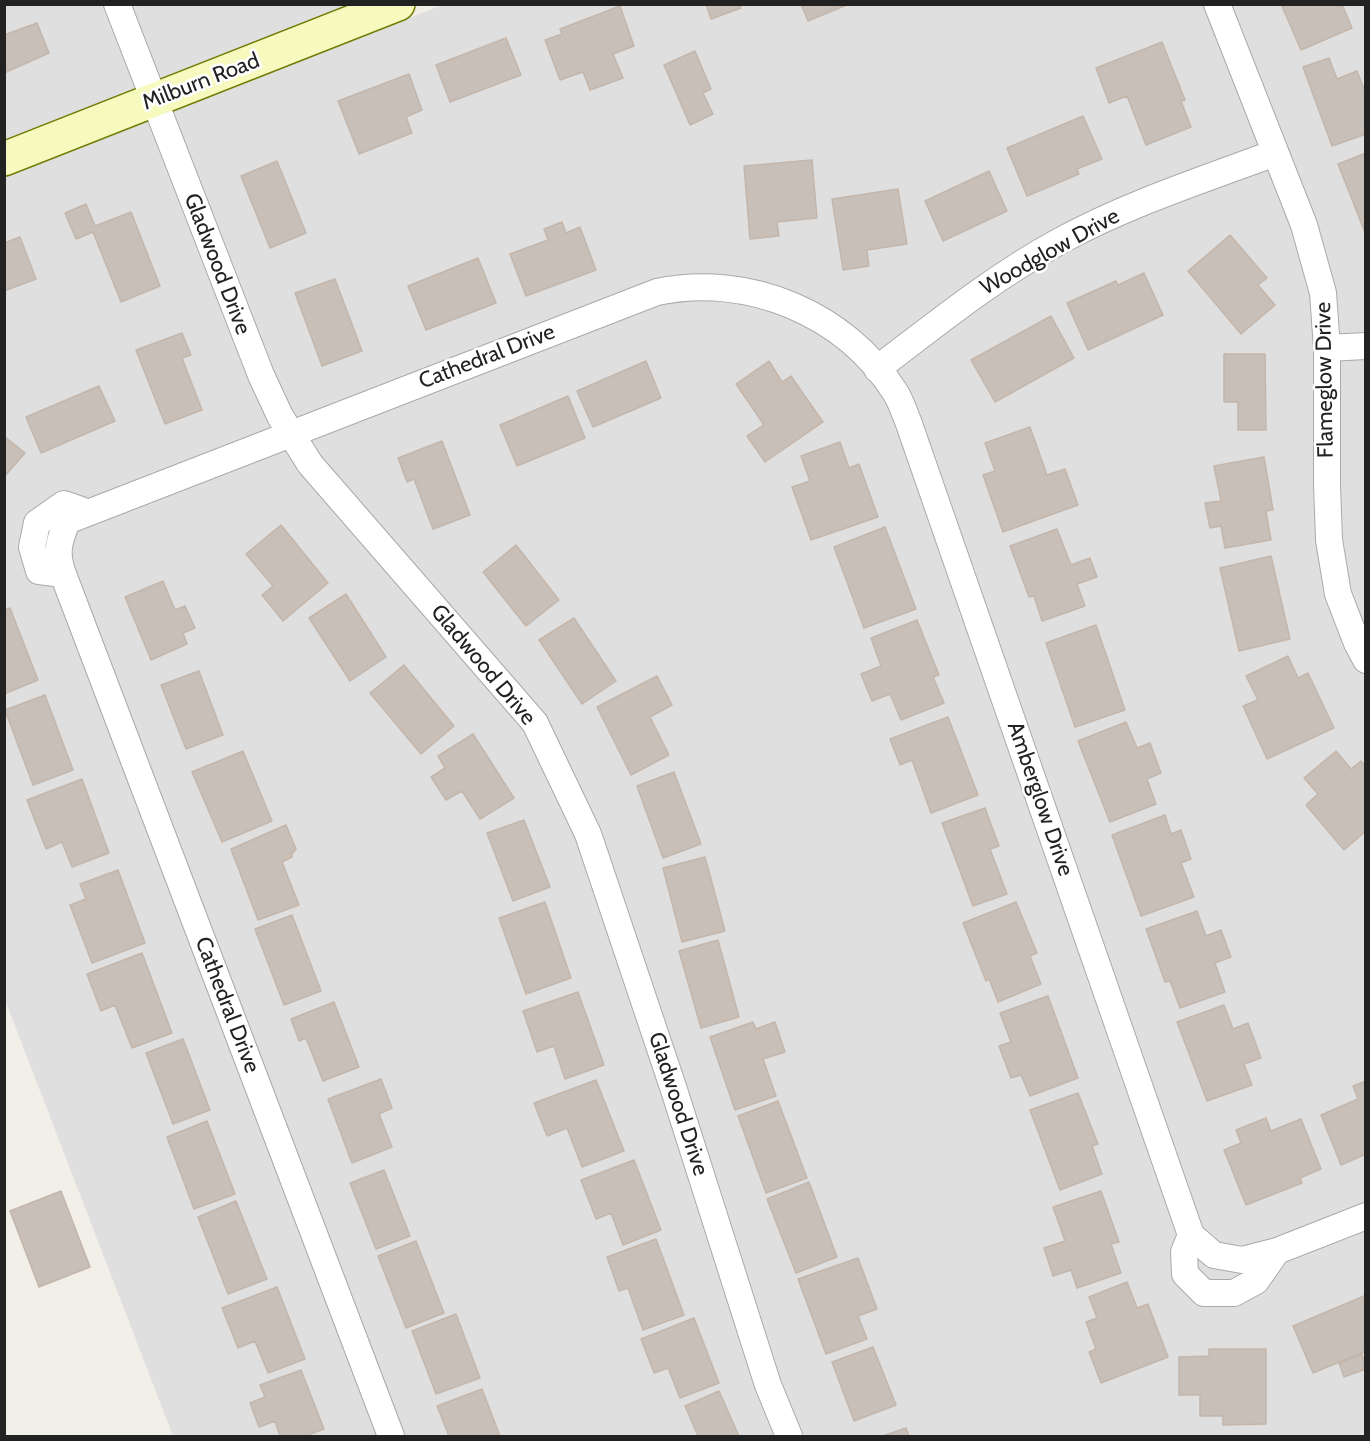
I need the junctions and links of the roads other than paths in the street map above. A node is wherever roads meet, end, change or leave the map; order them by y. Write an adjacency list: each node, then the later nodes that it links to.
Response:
1 (117, 4): 4 (street, Gladwood Drive)
2 (398, 4): 4 (street, Milburn Road)
3 (1217, 4): 5 (street, Flameglow Drive)
4 (153, 101): 6 (street, Milburn Road); 10 (street, Gladwood Drive)
5 (1275, 153): 8 (street, Flameglow Drive); 9 (street, Woodglow Drive)
6 (4, 159)
7 (1365, 346): 8 (street)
8 (1327, 348): 11 (street, Flameglow Drive)
9 (877, 369): 10 (street, Cathedral Drive); 13 (street, Amberglow Drive)
10 (290, 435): 15 (street, Cathedral Drive); 16 (street, Gladwood Drive)
11 (1365, 660)
12 (1365, 1216): 14 (street, Amberglow Drive)
13 (1191, 1235): 14 (street, Amberglow Drive); 14 (street)
14 (1276, 1251)
15 (391, 1437)
16 (789, 1437)

